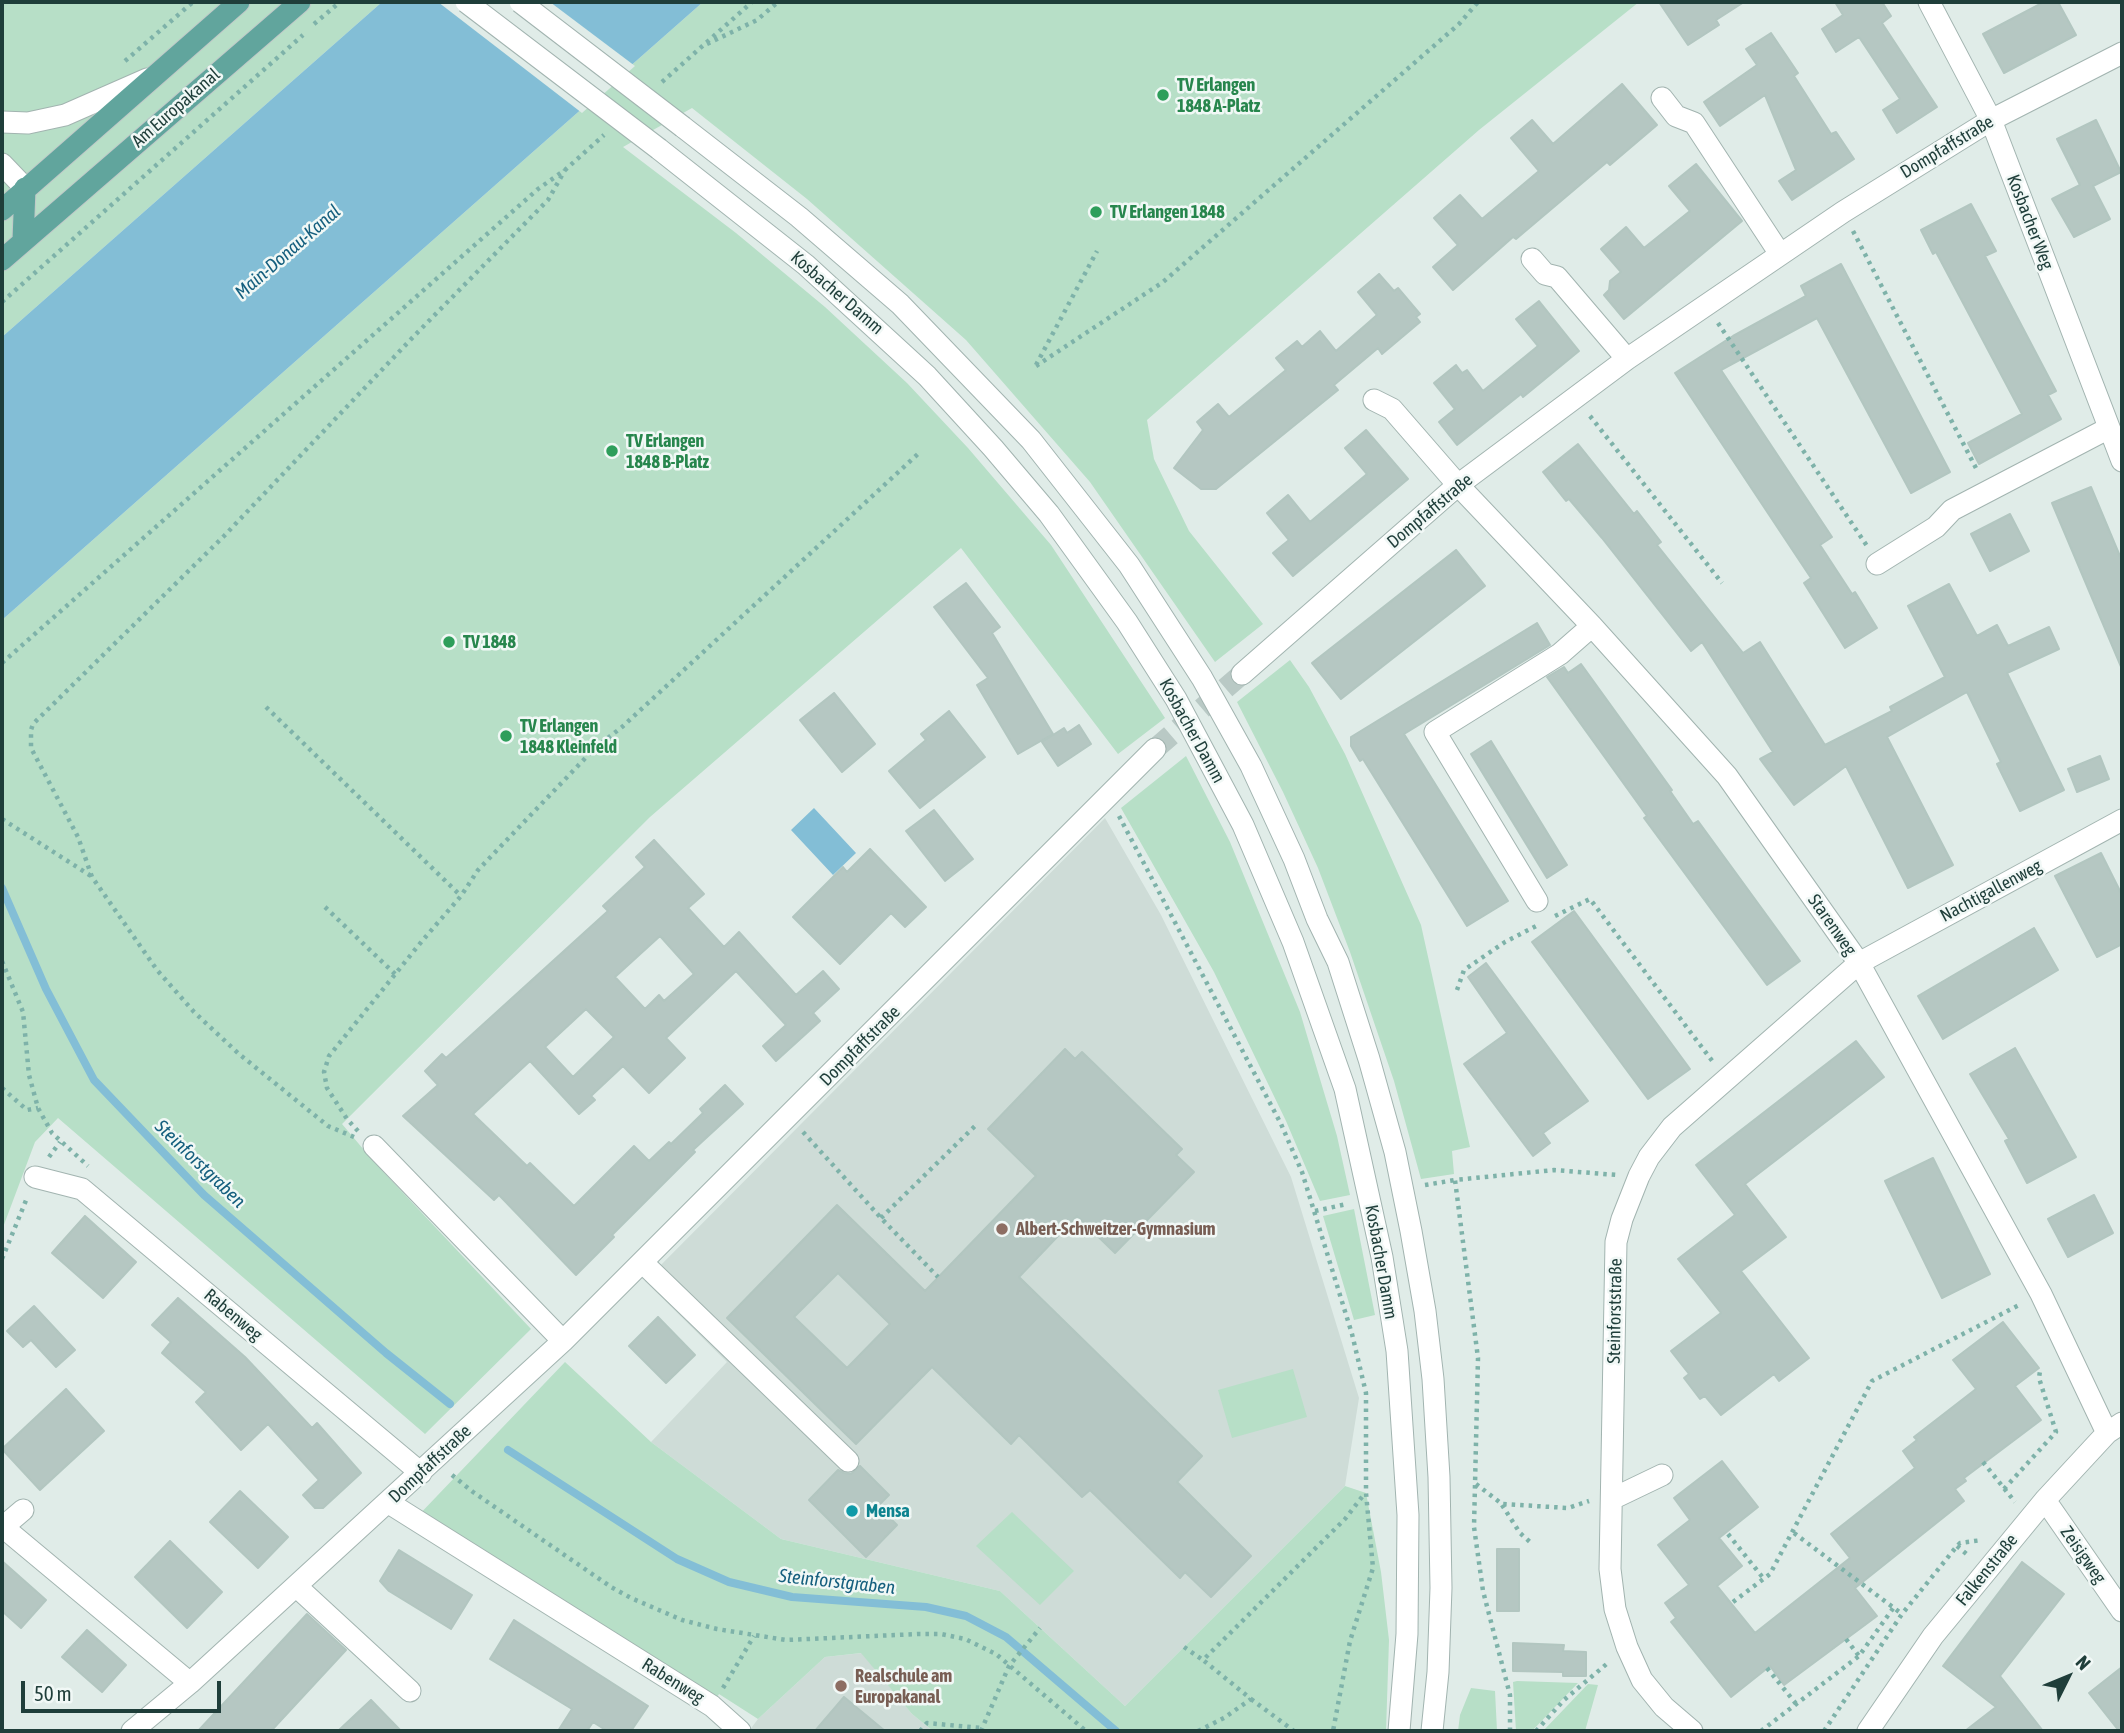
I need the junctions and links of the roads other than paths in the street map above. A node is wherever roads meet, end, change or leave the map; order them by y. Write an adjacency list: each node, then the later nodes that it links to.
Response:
1 (239, 2): 7 (main road)
2 (299, 2): 15 (main road, Am Europakanal)
3 (466, 2): 50 (street, Kosbacher Damm, bridge)
4 (520, 2): 51 (street, Kosbacher Damm, bridge)
5 (1930, 2): 9 (street, Kosbacher Weg)
6 (2122, 53): 9 (street, Dompfaffstraße)
7 (152, 77): 10 (street); 12 (main road)
8 (1662, 98): 17 (street)
9 (1991, 120): 17 (street, Dompfaffstraße); 22 (street, Kosbacher Weg)
10 (2, 121)
11 (2, 164): 12 (street)
12 (25, 188): 13 (main road); 14 (main road)
13 (2, 211): 14 (main road)
14 (24, 214): 15 (main road); 16 (main road)
15 (52, 215): 16 (main road, Am Europakanal)
16 (23, 241): 19 (main road, Am Europakanal)
17 (1780, 254): 20 (street, Dompfaffstraße)
18 (1532, 259): 20 (street)
19 (2, 260)
20 (1627, 359): 24 (street, Dompfaffstraße)
21 (1374, 400): 24 (street, Starenweg)
22 (2109, 428): 23 (street, Kosbacher Weg); 25 (street)
23 (2121, 452)
24 (1458, 485): 26 (street, Starenweg); 27 (street, Dompfaffstraße)
25 (1877, 564)
26 (1592, 626): 30 (street); 31 (street, Starenweg)
27 (1242, 674)
28 (1155, 749): 34 (street, Dompfaffstraße)
29 (2122, 820): 31 (street, Nachtigallenweg)
30 (1537, 901)
31 (1859, 963): 36 (street, Starenweg); 40 (street, Steinforststraße)
32 (374, 1146): 35 (street)
33 (35, 1177): 38 (street, Rabenweg)
34 (642, 1262): 35 (street, Dompfaffstraße); 37 (street)
35 (563, 1341): 38 (street, Dompfaffstraße)
36 (2115, 1428): 42 (street, Falkenstraße)
37 (848, 1461)
38 (428, 1467): 41 (street, Dompfaffstraße)
39 (1662, 1475): 40 (street)
40 (1612, 1499): 52 (street, Steinforststraße)
41 (389, 1503): 44 (street, Dompfaffstraße); 49 (street, Rabenweg)
42 (2038, 1508): 45 (street, Zeisigweg); 53 (street, Falkenstraße)
43 (23, 1510): 46 (street)
44 (296, 1586): 46 (street, Dompfaffstraße); 47 (street)
45 (2122, 1611)
46 (190, 1683): 48 (street, Dompfaffstraße)
47 (410, 1691)
48 (132, 1731)
49 (740, 1731)
50 (1399, 1731)
51 (1432, 1731)
52 (1692, 1731)
53 (1868, 1731)

